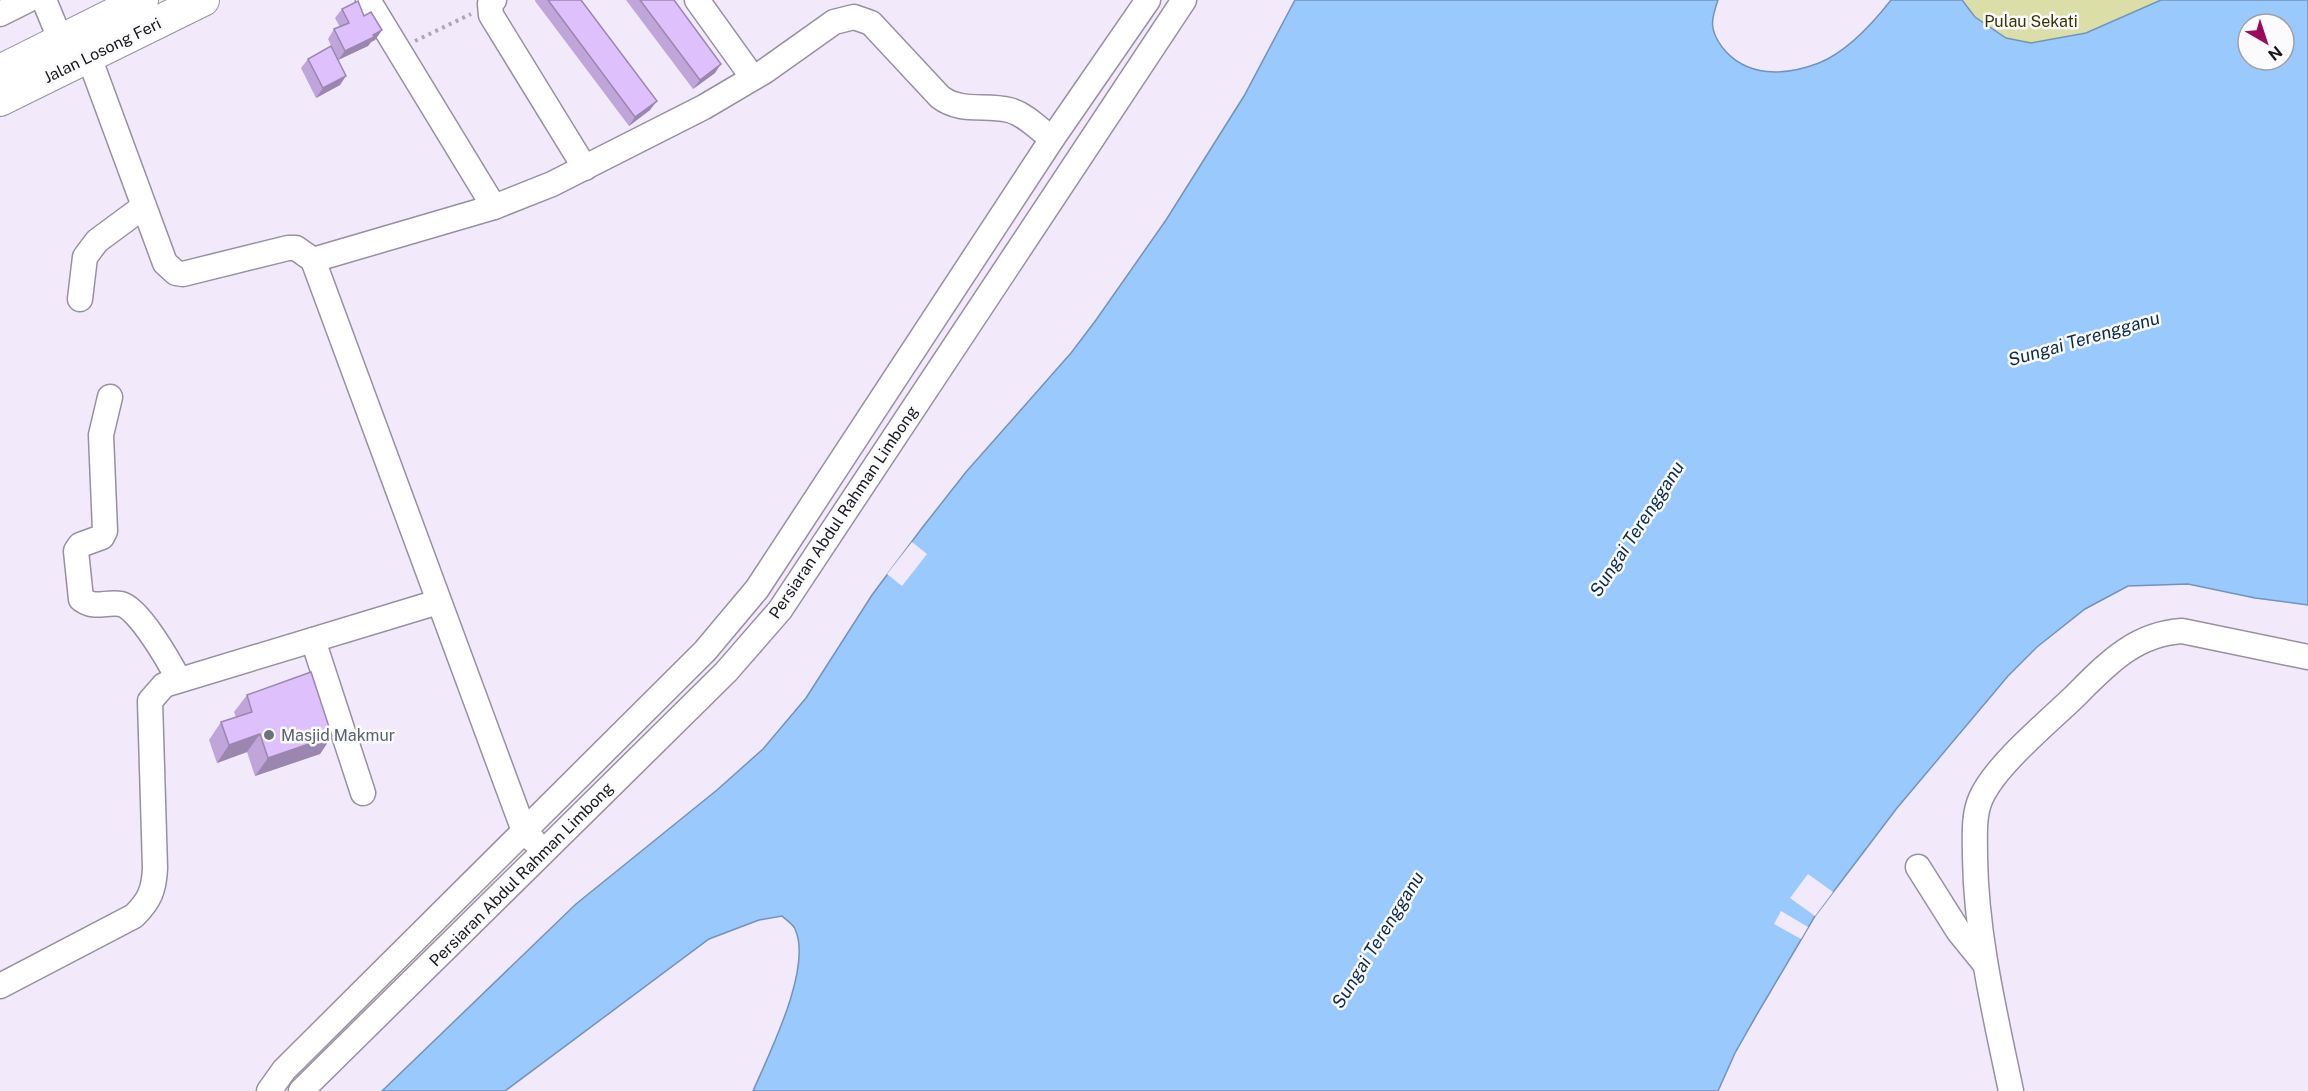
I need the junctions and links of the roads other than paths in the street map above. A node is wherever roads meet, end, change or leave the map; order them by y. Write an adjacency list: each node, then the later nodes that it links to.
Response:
1 (28, 0): 10 (street)
2 (44, 0): 11 (street)
3 (142, 0): 11 (main road, Jalan Losong Feri)
4 (203, 0): 12 (main road, Jalan Losong Feri)
5 (368, 0): 19 (street)
6 (697, 0): 14 (street)
7 (1148, 0): 16 (street, Persiaran Abdul Rahman Limbong)
8 (1184, 0): 29 (street, Persiaran Abdul Rahman Limbong)
9 (492, 2): 17 (street)
10 (0, 14)
11 (61, 41): 13 (main road, Jalan Losong Feri)
12 (89, 57): 15 (main road, Jalan Losong Feri); 18 (street)
13 (0, 71)
14 (753, 78): 16 (street); 17 (street)
15 (0, 100)
16 (1052, 139): 28 (street, Persiaran Abdul Rahman Limbong)
17 (585, 168): 19 (street)
18 (143, 207): 20 (street); 21 (street)
19 (494, 207): 20 (street)
20 (313, 260): 23 (street)
21 (80, 299)
22 (110, 397): 26 (street)
23 (438, 602): 24 (street); 28 (street)
24 (313, 640): 26 (street); 27 (street)
25 (2308, 657): 31 (street)
26 (179, 680): 32 (street)
27 (363, 793)
28 (524, 831): 29 (street); 33 (street, Persiaran Abdul Rahman Limbong)
29 (544, 851): 34 (street, Persiaran Abdul Rahman Limbong)
30 (1918, 867): 31 (street)
31 (1984, 964): 35 (street)
32 (0, 987)
33 (268, 1091)
34 (301, 1091)
35 (2011, 1091)

